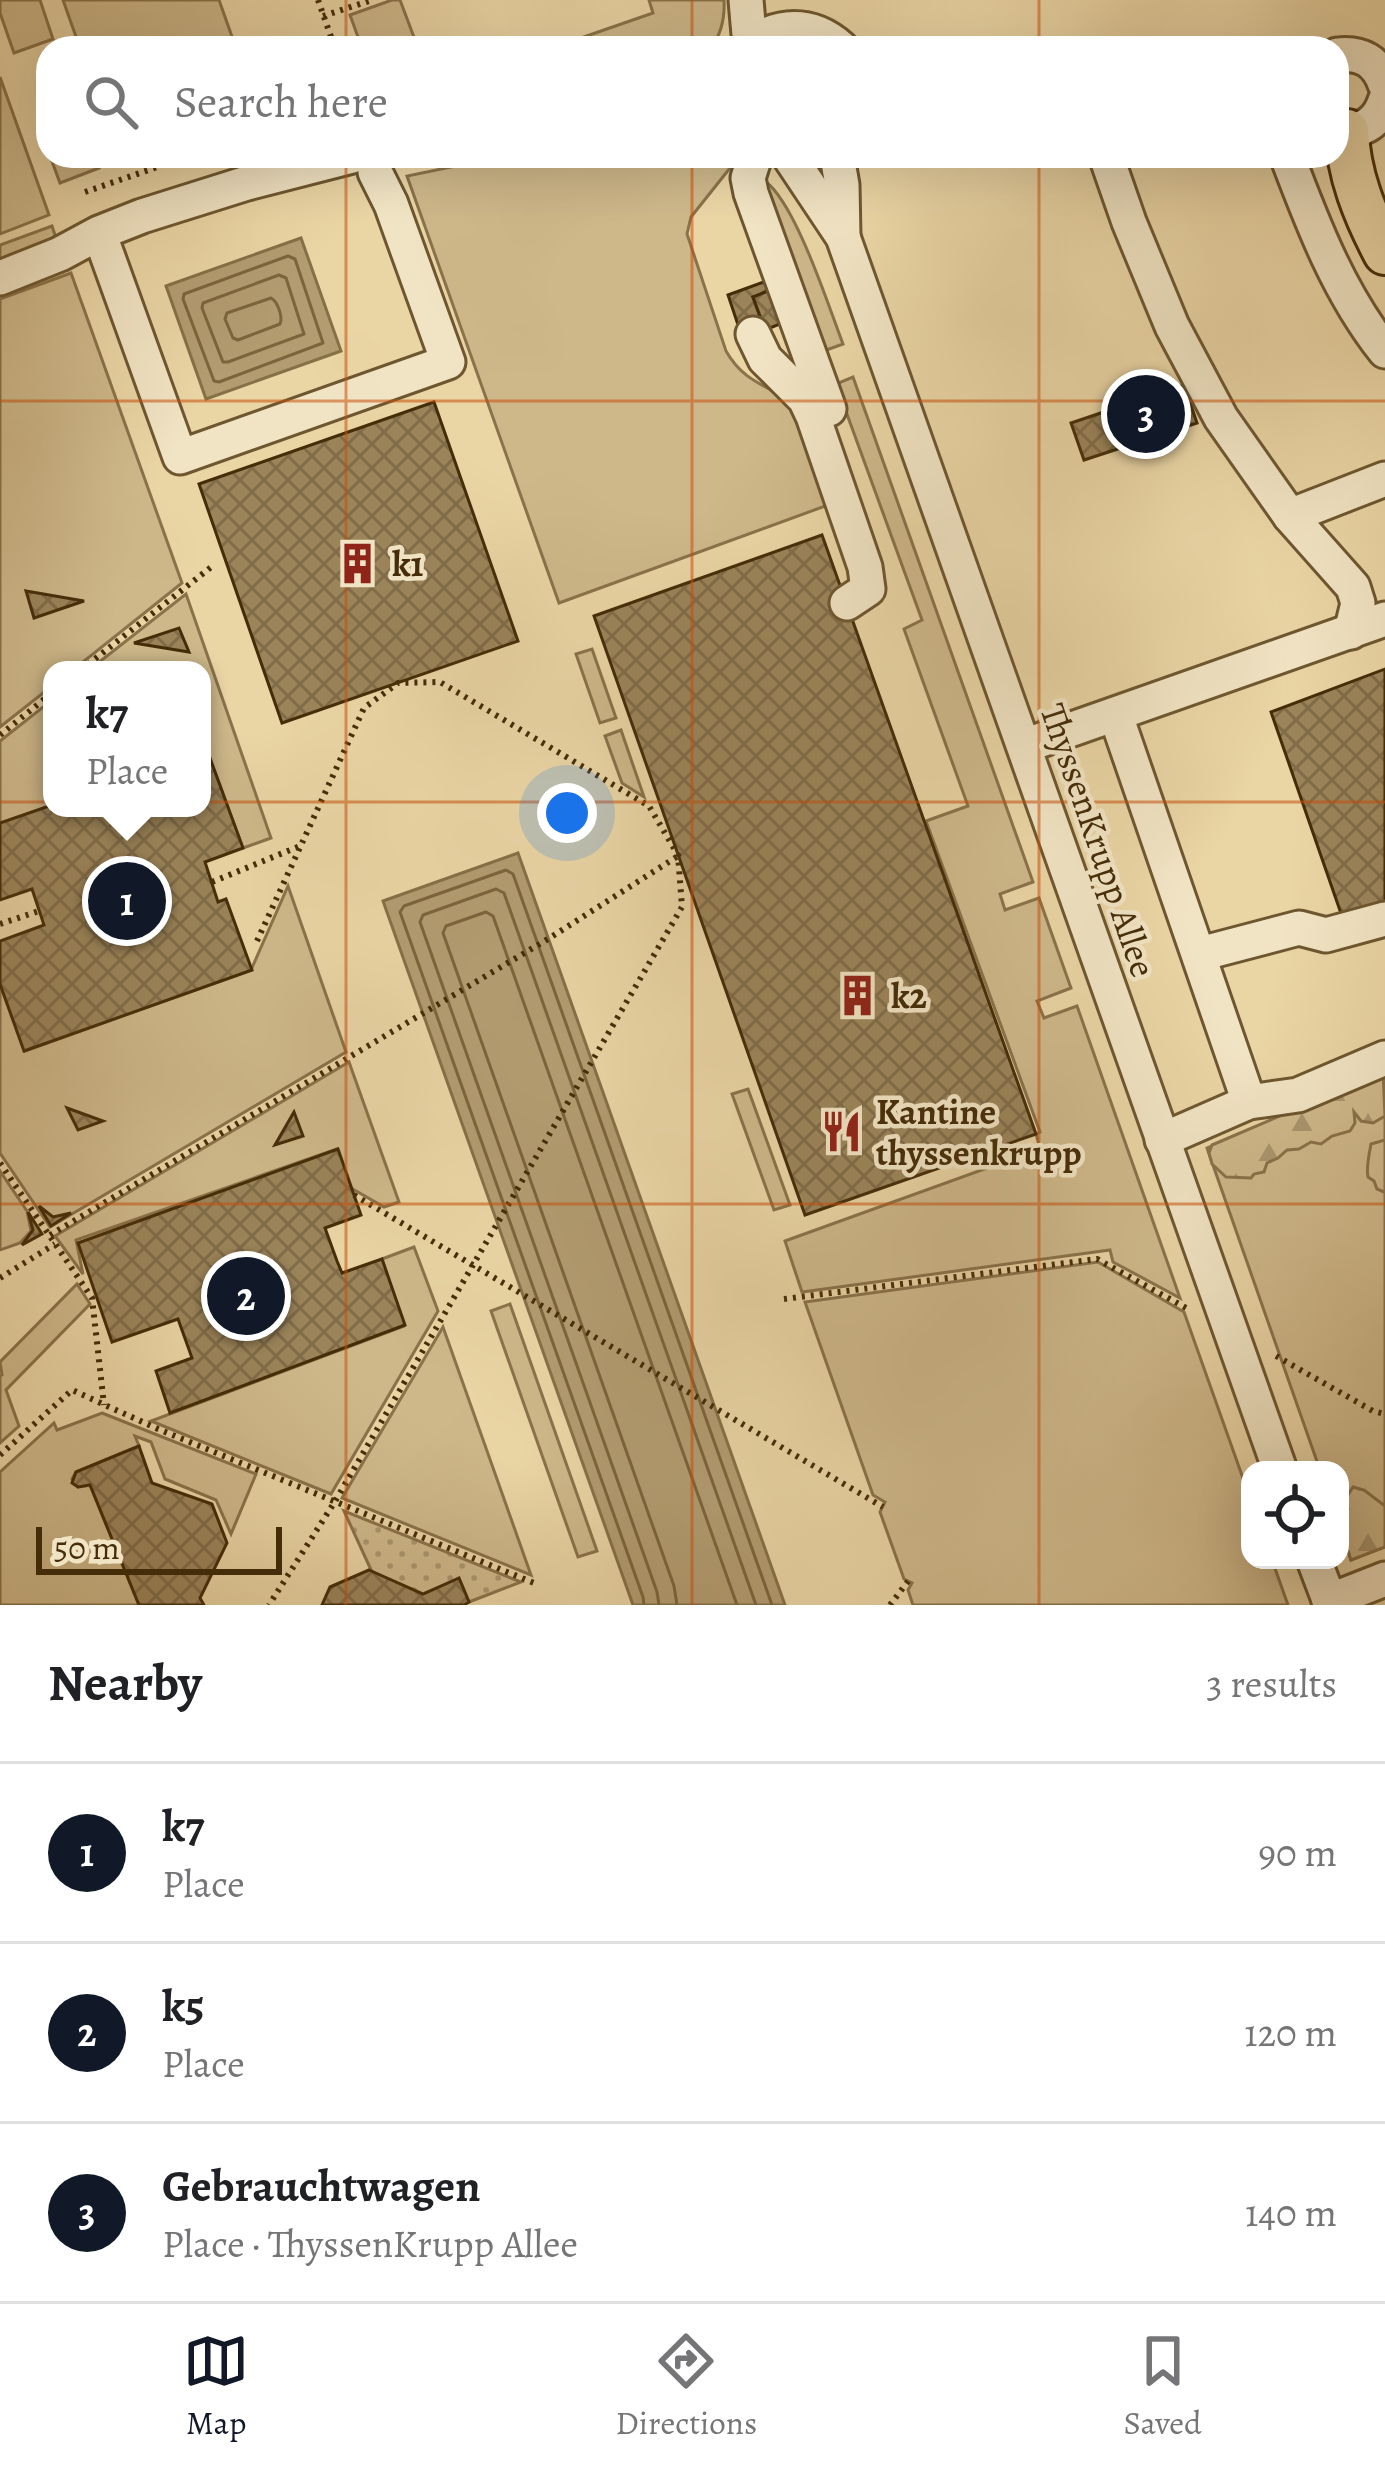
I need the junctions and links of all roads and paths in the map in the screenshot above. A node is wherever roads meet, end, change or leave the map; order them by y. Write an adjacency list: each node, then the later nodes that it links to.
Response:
1 (318, 0): 5 (path)
2 (372, 0): 5 (path)
3 (746, 0): 7 (street)
4 (788, 14): 8 (street); 9 (street)
5 (323, 16): 6 (path)
6 (330, 36)
7 (748, 36)
8 (766, 36)
9 (823, 36)
10 (1362, 52): 11 (street)
11 (1385, 84)
12 (1385, 100): 13 (street)
13 (1349, 129)
14 (1349, 159): 26 (main road)
15 (154, 168): 23 (path)
16 (339, 168): 27 (street)
17 (366, 168): 25 (street)
18 (751, 168): 32 (street)
19 (797, 168): 24 (street, ThyssenKrupp Allee)
20 (839, 168): 24 (street, ThyssenKrupp Allee)
21 (1110, 168): 34 (street)
22 (1292, 168): 29 (street)
23 (85, 192)
24 (843, 237): 45 (street, ThyssenKrupp Allee)
25 (105, 249)
26 (1385, 253)
27 (0, 278)
28 (753, 334): 37 (street)
29 (1385, 351)
30 (1121, 388): 31 (path)
31 (1126, 406)
32 (829, 410)
33 (1385, 479): 34 (street)
34 (1290, 516): 36 (street)
35 (215, 564): 41 (path)
36 (1353, 586): 38 (street); 40 (street)
37 (848, 603)
38 (1385, 606)
39 (1385, 619): 40 (street)
40 (1352, 632): 43 (street)
41 (92, 661)
42 (43, 700): 44 (path)
43 (1116, 716): 45 (street); 53 (street)
44 (0, 735)
45 (1024, 746): 56 (street, ThyssenKrupp Allee)
46 (299, 846): 47 (path); 48 (path); 52 (path)
47 (679, 855): 59 (path); 61 (path)
48 (212, 882)
49 (40, 911): 51 (path)
50 (1385, 919): 53 (street)
51 (0, 924)
52 (257, 941)
53 (1200, 954): 55 (street)
54 (1385, 1058): 55 (street)
55 (1250, 1102): 56 (street)
56 (1162, 1140): 64 (street, ThyssenKrupp Allee)
57 (0, 1163): 59 (path)
58 (354, 1195): 61 (path)
59 (50, 1235): 60 (path)
60 (56, 1244): 62 (path); 65 (path)
61 (472, 1265): 69 (path); 70 (path)
62 (0, 1278)
63 (784, 1299): 64 (path)
64 (1229, 1330): 66 (path); 68 (street, ThyssenKrupp Allee)
65 (104, 1405): 67 (path); 69 (path)
66 (1385, 1414)
67 (0, 1455)
68 (1277, 1461)
69 (334, 1503): 74 (path); 76 (path)
70 (883, 1507)
71 (1317, 1569): 75 (street)
72 (1385, 1579): 75 (street)
73 (909, 1580): 77 (path)
74 (534, 1583)
75 (1330, 1603)
76 (268, 1605)
77 (890, 1605)

